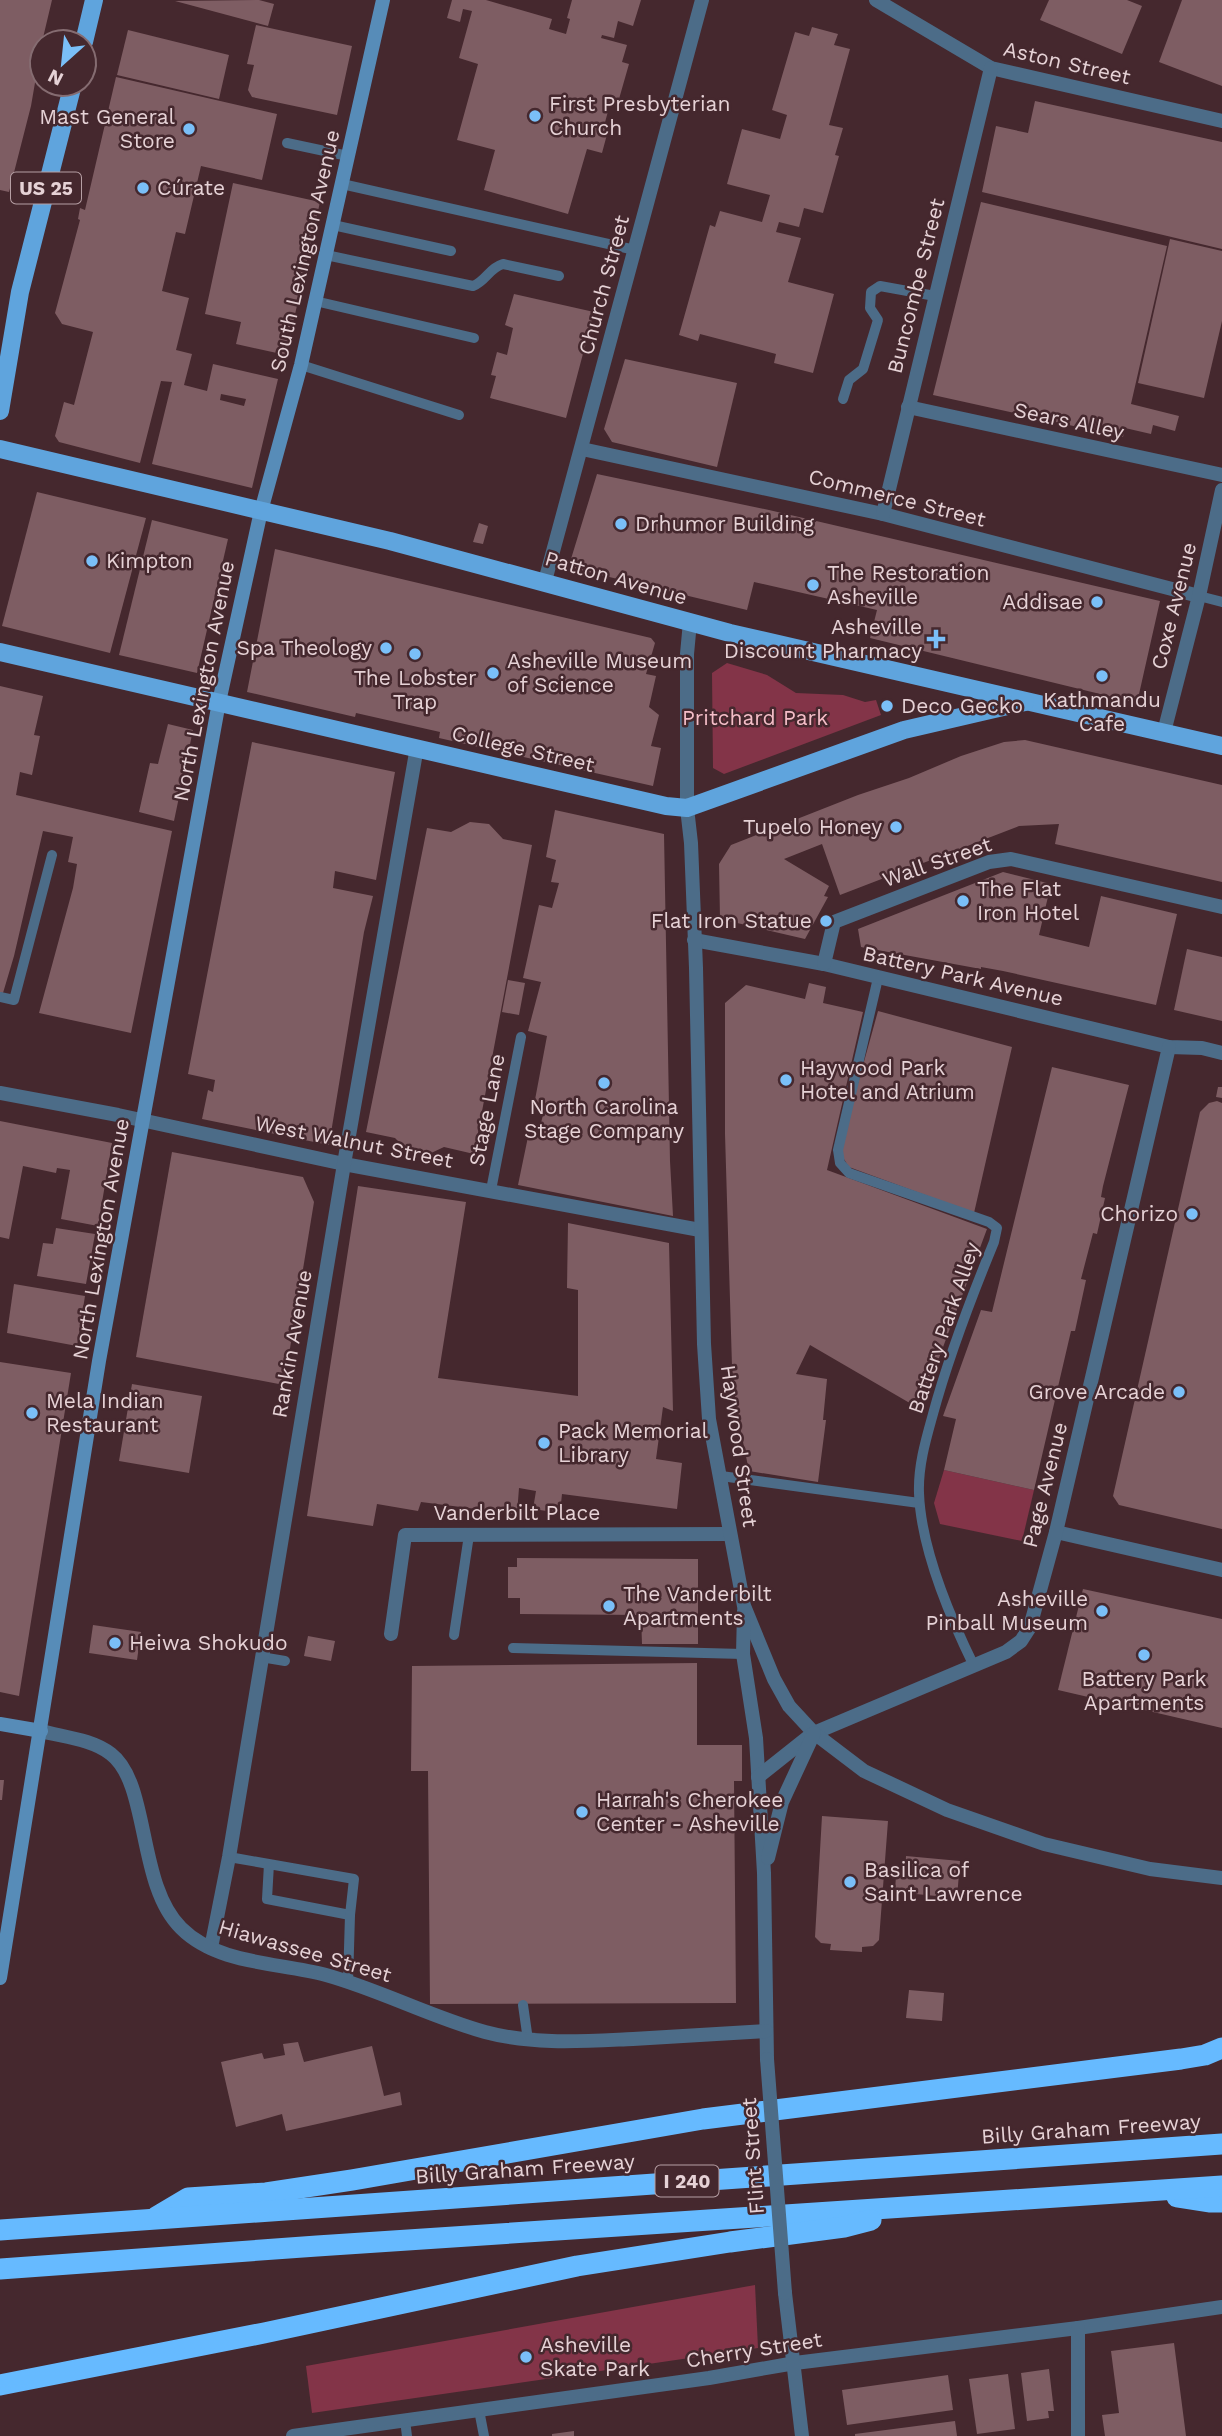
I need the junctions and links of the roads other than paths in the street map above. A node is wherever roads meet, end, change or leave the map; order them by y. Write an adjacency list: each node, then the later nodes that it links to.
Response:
1 (94, 0): 5 (main road)
2 (383, 0): 10 (main road, South Lexington Avenue)
3 (702, 0): 13 (street, Church Street)
4 (876, 0): 6 (street, Aston Street)
5 (87, 28)
6 (992, 68): 8 (street, Aston Street); 17 (street, Buncombe Street)
7 (69, 98): 23 (main road, US 25)
8 (1222, 121)
9 (287, 143): 10 (lane)
10 (348, 156): 11 (main road, South Lexington Avenue)
11 (342, 184): 12 (main road, South Lexington Avenue); 13 (lane)
12 (333, 225): 14 (lane); 15 (main road, South Lexington Avenue)
13 (635, 250): 26 (street, Church Street)
14 (451, 251)
15 (326, 255): 16 (lane); 18 (main road, South Lexington Avenue)
16 (559, 276)
17 (935, 296): 21 (lane); 22 (street, Buncombe Street)
18 (315, 301): 19 (lane); 20 (main road, South Lexington Avenue)
19 (474, 338)
20 (301, 365): 24 (lane); 29 (main road, South Lexington Avenue)
21 (843, 399)
22 (908, 407): 27 (street, Sears Alley); 30 (street, Buncombe Street)
23 (0, 411)
24 (459, 415)
25 (0, 449): 29 (main road, Patton Avenue)
26 (582, 449): 30 (street, Commerce Street); 31 (street, Church Street)
27 (1222, 475)
28 (1222, 490): 32 (street, Coxe Avenue)
29 (261, 511): 31 (main road, Patton Avenue); 37 (main road, North Lexington Avenue)
30 (883, 514): 32 (street, Commerce Street)
31 (545, 581): 34 (main road, Patton Avenue)
32 (1199, 596): 33 (lane); 38 (street, Coxe Avenue)
33 (1222, 602)
34 (690, 622): 36 (main road, Patton Avenue); 41 (street, Haywood Street)
35 (0, 652): 37 (main road, College Street)
36 (1029, 701): 38 (main road, Patton Avenue); 41 (main road, College Street)
37 (219, 702): 40 (main road, College Street); 52 (main road, North Lexington Avenue)
38 (1164, 732): 39 (main road, Patton Avenue)
39 (1222, 746)
40 (417, 747): 41 (main road, College Street); 53 (street, Rankin Avenue)
41 (687, 808): 44 (street, Haywood Street)
42 (52, 855): 47 (lane)
43 (1222, 907): 45 (street, Wall Street)
44 (694, 940): 45 (street, Battery Park Avenue); 55 (street, Haywood Street)
45 (824, 964): 46 (street, Battery Park Avenue)
46 (878, 978): 49 (street, Battery Park Avenue); 57 (lane, Battery Park Alley)
47 (0, 997)
48 (522, 1037): 54 (lane, Stage Lane)
49 (1170, 1047): 50 (street, Battery Park Avenue); 58 (street, Page Avenue)
50 (1222, 1053)
51 (0, 1093): 52 (street, West Walnut Street)
52 (144, 1121): 53 (street, West Walnut Street); 71 (main road, North Lexington Avenue)
53 (344, 1164): 54 (street, West Walnut Street); 67 (street, Rankin Avenue)
54 (491, 1190): 55 (street, West Walnut Street)
55 (700, 1230): 56 (street, Haywood Street)
56 (721, 1476): 57 (lane); 59 (street, Haywood Street)
57 (919, 1503): 69 (lane, Battery Park Alley)
58 (1056, 1532): 61 (street); 69 (street, Page Avenue)
59 (730, 1534): 60 (street, Vanderbilt Place); 62 (street, Haywood Street)
60 (469, 1535): 63 (street, Vanderbilt Place); 64 (lane)
61 (1222, 1570)
62 (744, 1606): 66 (street, Flint Street); 72 (street, Haywood Street)
63 (391, 1634)
64 (454, 1635)
65 (513, 1648): 66 (lane)
66 (743, 1654): 73 (street, Flint Street)
67 (261, 1657): 68 (lane); 74 (street, Rankin Avenue)
68 (285, 1661)
69 (974, 1666): 72 (street, Page Avenue)
70 (0, 1724): 71 (main road)
71 (41, 1731): 79 (street, Hiawassee Street); 80 (main road, North Lexington Avenue)
72 (814, 1733): 73 (street, Page Avenue); 76 (street, Flint Street); 77 (street, Haywood Street)
73 (758, 1777): 76 (street, Flint Street)
74 (229, 1857): 75 (lane); 79 (street, Rankin Avenue)
75 (270, 1864): 78 (lane); 78 (lane)
76 (764, 1872): 83 (street, Flint Street)
77 (1222, 1878)
78 (350, 1915): 81 (lane)
79 (211, 1948): 81 (street, Hiawassee Street)
80 (0, 1978)
81 (348, 1982): 84 (street, Hiawassee Street)
82 (523, 2005): 84 (lane)
83 (766, 2031): 84 (street, Hiawassee Street); 96 (street, Flint Street, bridge)
84 (528, 2040)
85 (1222, 2048): 91 (highway)
86 (1222, 2144): 91 (highway, Billy Graham Freeway / I 240)
87 (1222, 2186): 88 (highway, I 240)
88 (1144, 2191): 89 (highway); 90 (highway, I 240)
89 (1222, 2202)
90 (919, 2207): 93 (highway, I 240); 97 (highway)
91 (152, 2220): 92 (highway, Billy Graham Freeway / I 240)
92 (0, 2230)
93 (0, 2269)
94 (1222, 2307): 95 (street, Cherry Street)
95 (1078, 2328): 96 (street, Cherry Street); 104 (street)
96 (795, 2363): 98 (street, Cherry Street); 103 (street, Flint Street)
97 (0, 2385)
98 (479, 2410): 99 (street, Cherry Street); 102 (lane)
99 (405, 2420): 100 (street, Cherry Street); 101 (lane)
100 (293, 2436)
101 (407, 2436)
102 (484, 2436)
103 (802, 2436)
104 (1078, 2436)

